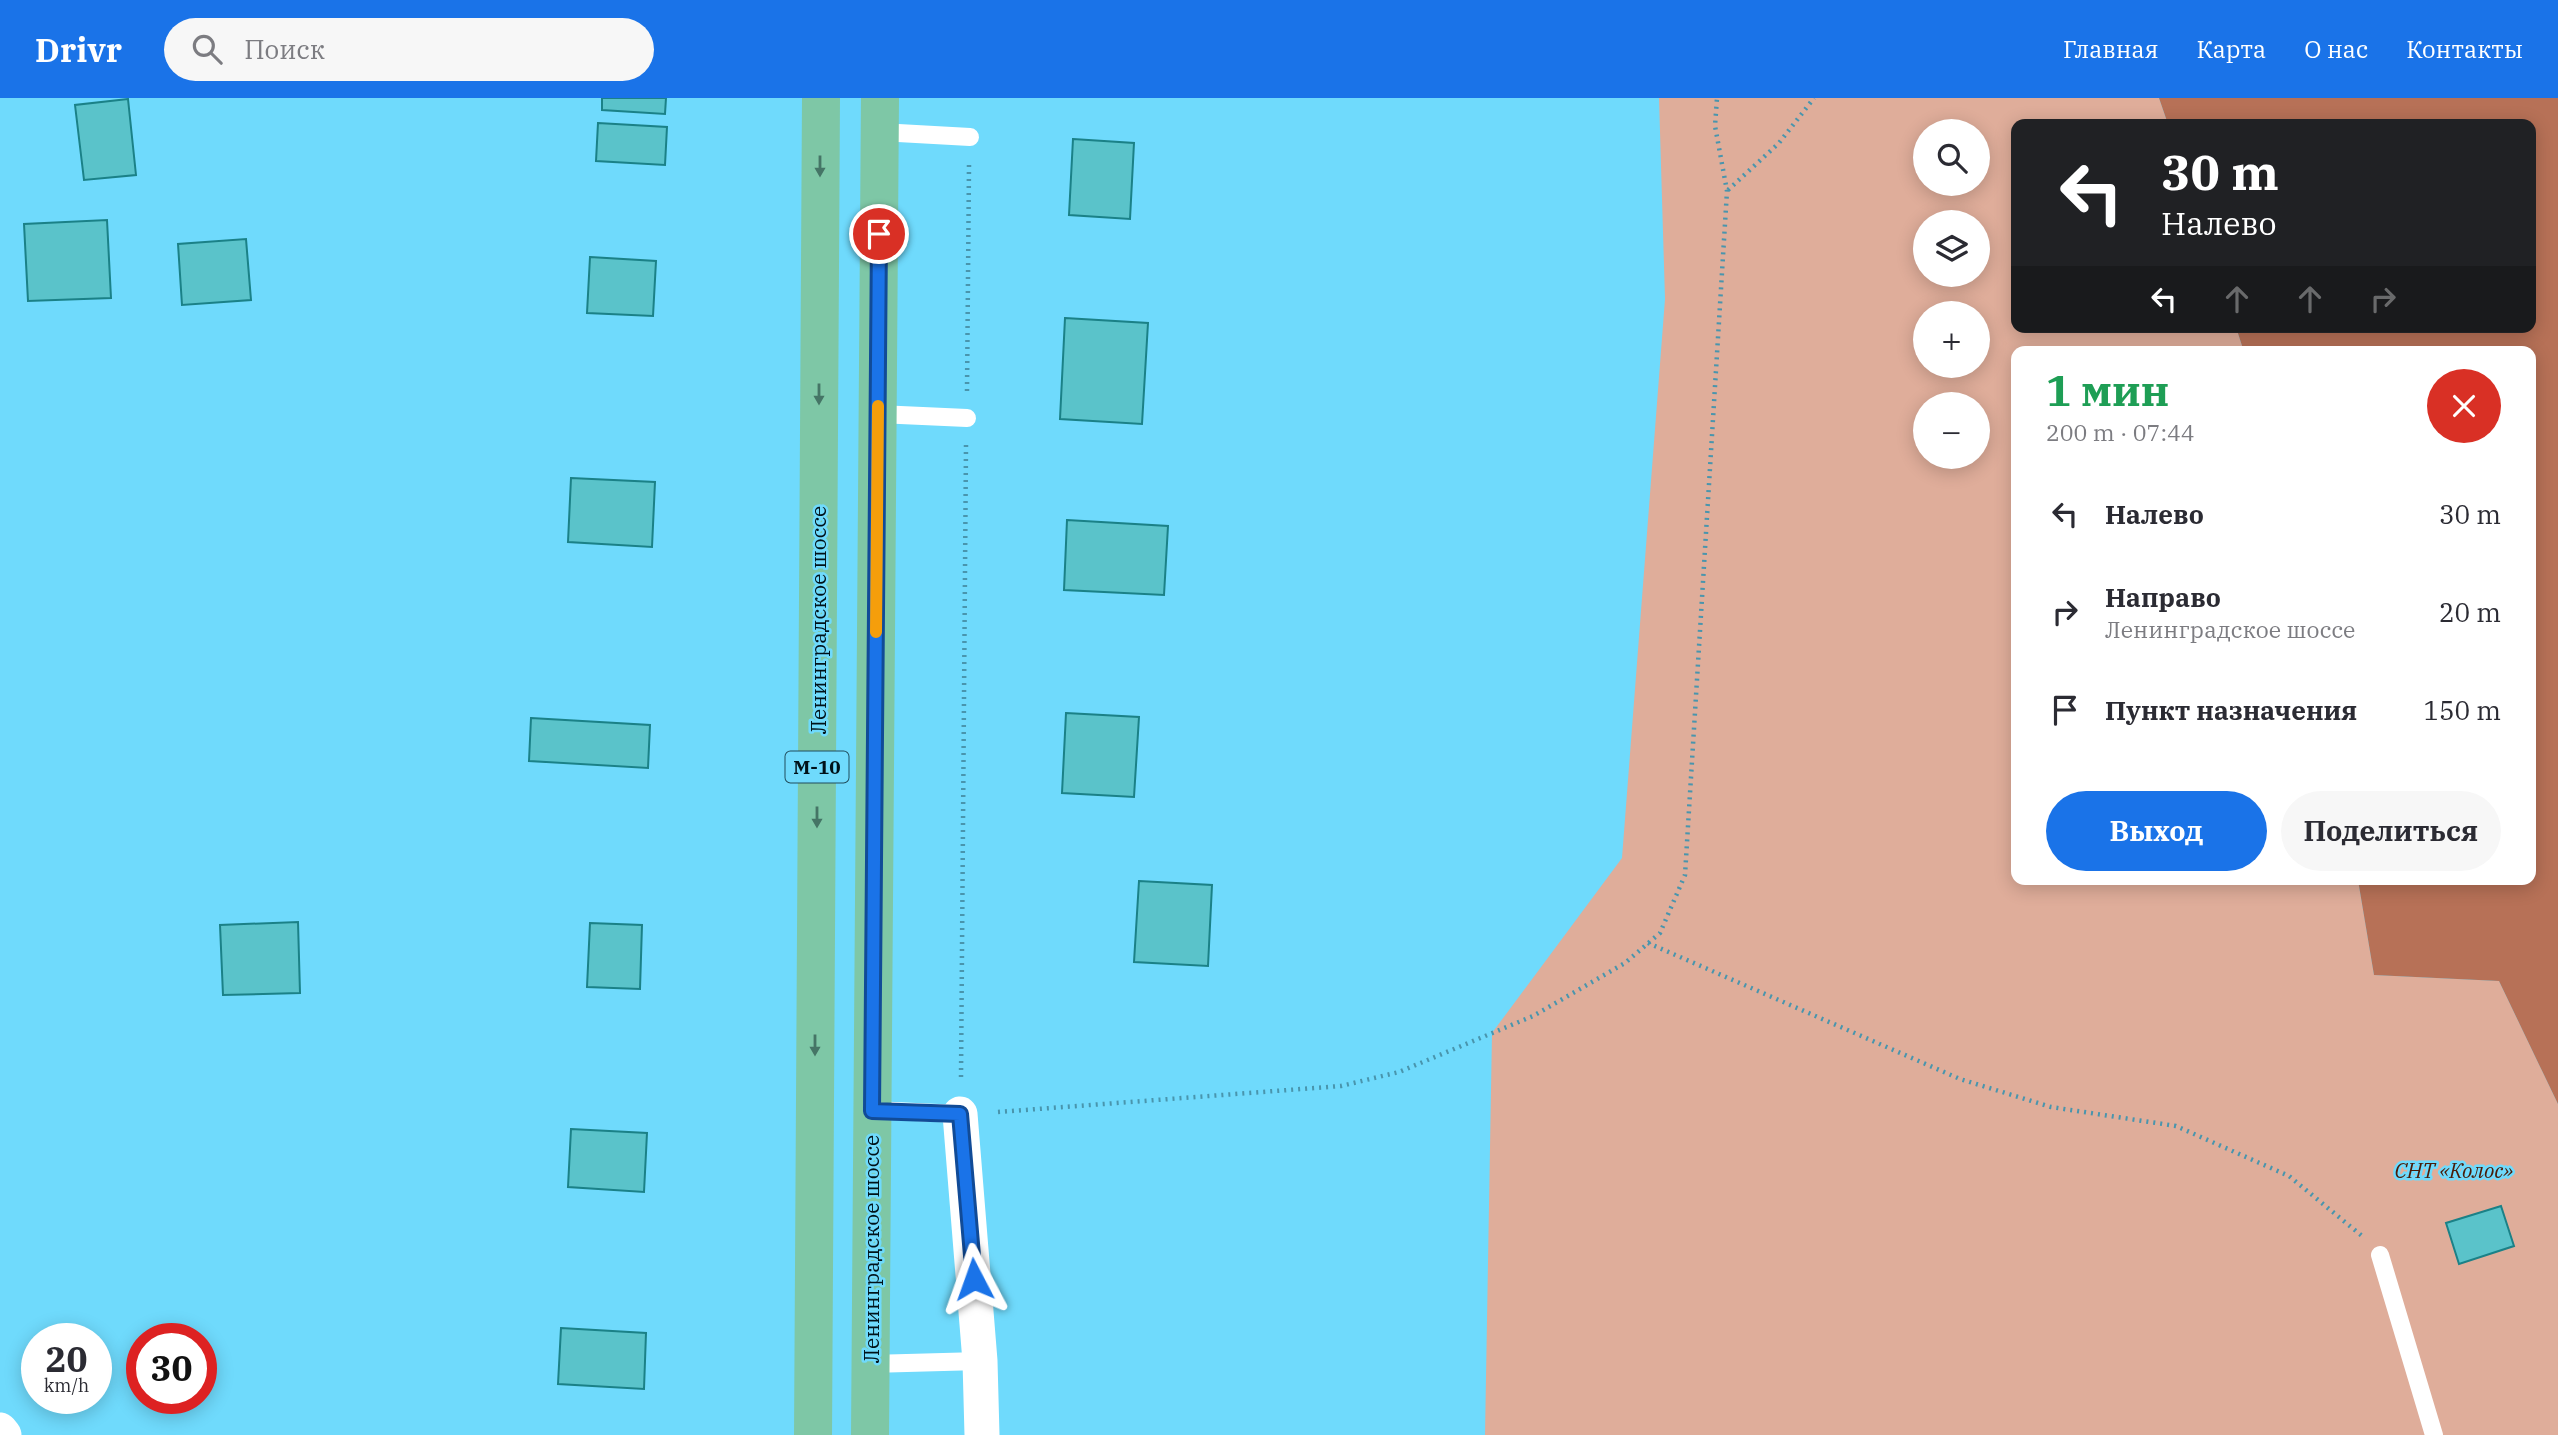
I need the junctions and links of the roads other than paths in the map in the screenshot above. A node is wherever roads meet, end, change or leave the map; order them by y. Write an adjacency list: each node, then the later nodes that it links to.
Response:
1 (821, 98): 13 (highway, Ленинградское шоссе / М-10, one-way to 13)
2 (880, 115): 3 (lane); 4 (highway, Ленинградское шоссе / М-10)
3 (970, 137)
4 (877, 414): 5 (lane); 6 (highway, Ленинградское шоссе / М-10)
5 (967, 418)
6 (872, 1111): 7 (lane); 10 (highway, Ленинградское шоссе / М-10)
7 (960, 1114): 9 (street)
8 (2380, 1255): 16 (lane)
9 (980, 1361): 10 (lane); 15 (street)
10 (870, 1364): 14 (highway, Ленинградское шоссе / М-10)
11 (0, 1430): 12 (street)
12 (4, 1435)
13 (813, 1435)
14 (870, 1435)
15 (982, 1435)
16 (2434, 1435)

